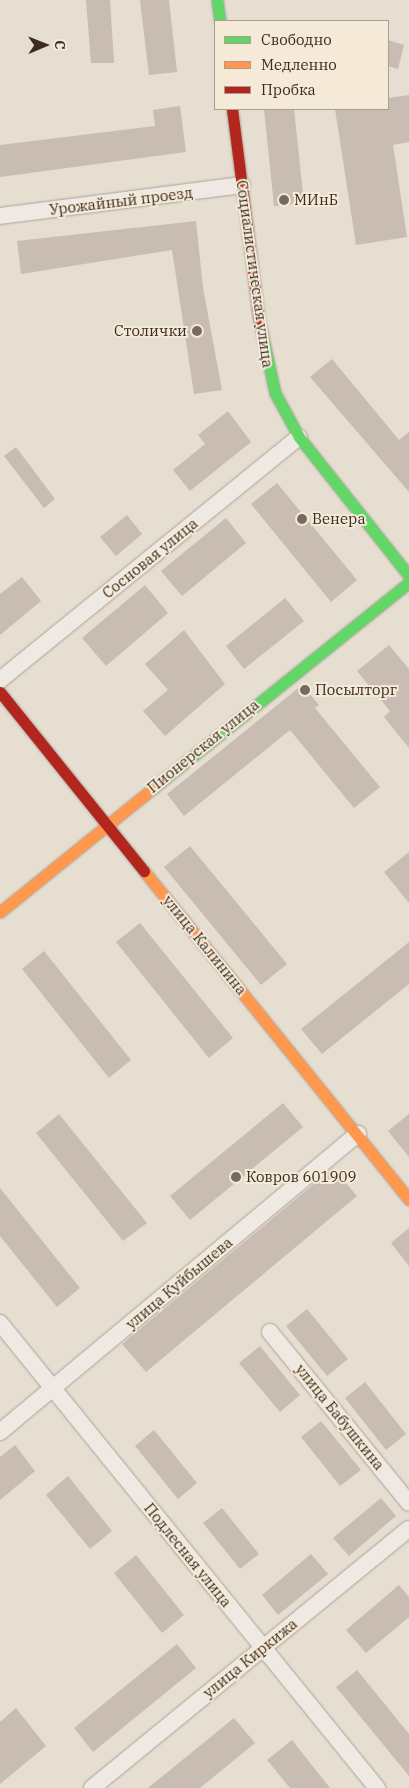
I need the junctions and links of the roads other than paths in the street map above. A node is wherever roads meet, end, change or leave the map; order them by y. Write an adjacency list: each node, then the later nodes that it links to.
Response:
1 (217, 0): 2 (street)
2 (220, 20)
3 (232, 110): 4 (street, Социалистическая улица)
4 (242, 185): 5 (street, Урожайный проезд); 6 (street, Социалистическая улица)
5 (0, 216)
6 (299, 437): 7 (street, Социалистическая улица); 9 (street, Сосновая улица)
7 (409, 576)
8 (409, 582): 11 (street, Пионерская улица)
9 (0, 680)
10 (0, 692): 11 (street, улица Калинина)
11 (108, 824): 12 (street, Пионерская улица); 13 (street, улица Калинина)
12 (0, 912)
13 (358, 1134): 14 (street, улица Калинина); 17 (street, улица Куйбышева)
14 (409, 1199)
15 (0, 1322): 17 (street, Подлесная улица)
16 (270, 1332): 19 (street, улица Бабушкина)
17 (52, 1387): 18 (street, улица Куйбышева); 21 (street, Подлесная улица)
18 (0, 1432)
19 (409, 1503)
20 (409, 1529): 21 (street, улица Киркижа)
21 (264, 1648): 22 (street, улица Киркижа); 23 (street, Подлесная улица)
22 (92, 1788)
23 (377, 1788)

